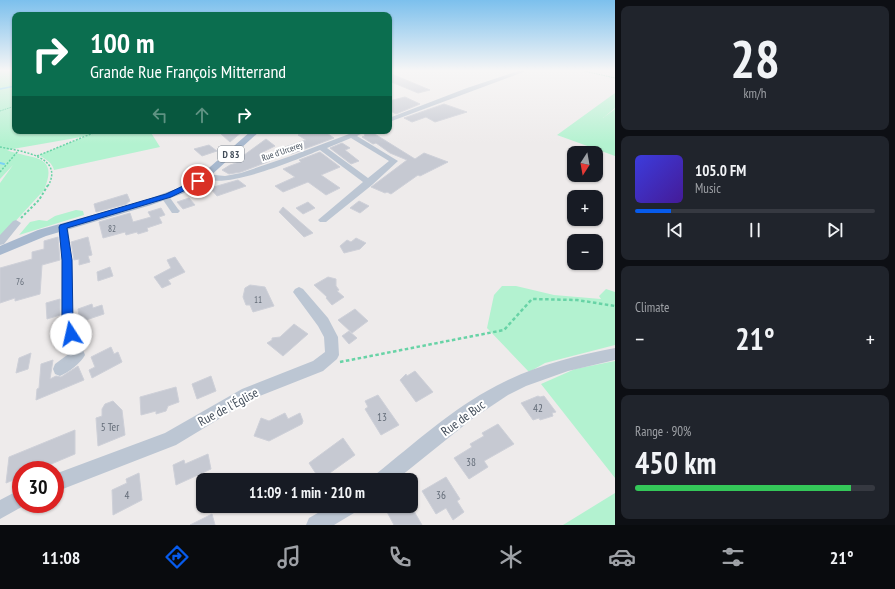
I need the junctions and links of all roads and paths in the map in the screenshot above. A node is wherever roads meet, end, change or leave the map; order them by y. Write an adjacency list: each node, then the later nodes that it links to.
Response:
1 (450, 96): 4 (street)
2 (12, 107): 3 (path)
3 (0, 111)
4 (392, 119)
5 (91, 134): 12 (path)
6 (253, 134): 14 (main road, D 83)
7 (356, 134): 8 (street, Rue d'Urcerey)
8 (352, 136): 10 (street, Rue d'Urcerey); 15 (street)
9 (0, 147): 11 (path)
10 (322, 148): 14 (street, Rue d'Urcerey); 15 (street)
11 (18, 151): 12 (path); 13 (path)
12 (37, 156): 19 (path)
13 (0, 172)
14 (205, 176): 16 (main road, D 83)
15 (369, 183): 18 (street)
16 (165, 197): 17 (street); 20 (main road, D 83)
17 (175, 211)
18 (323, 220)
19 (16, 223): 21 (street)
20 (63, 227): 22 (main road, D 83); 27 (street)
21 (0, 242)
22 (0, 251)
23 (299, 292): 26 (street, Rue de l'Église)
24 (615, 306): 26 (path)
25 (615, 354): 28 (street, Rue de Buc)
26 (318, 366): 29 (street, Rue de l'Église)
27 (60, 369)
28 (391, 473)
29 (64, 480)
30 (12, 503): 31 (street)
31 (0, 510)
32 (336, 513): 33 (street)
33 (316, 525)

